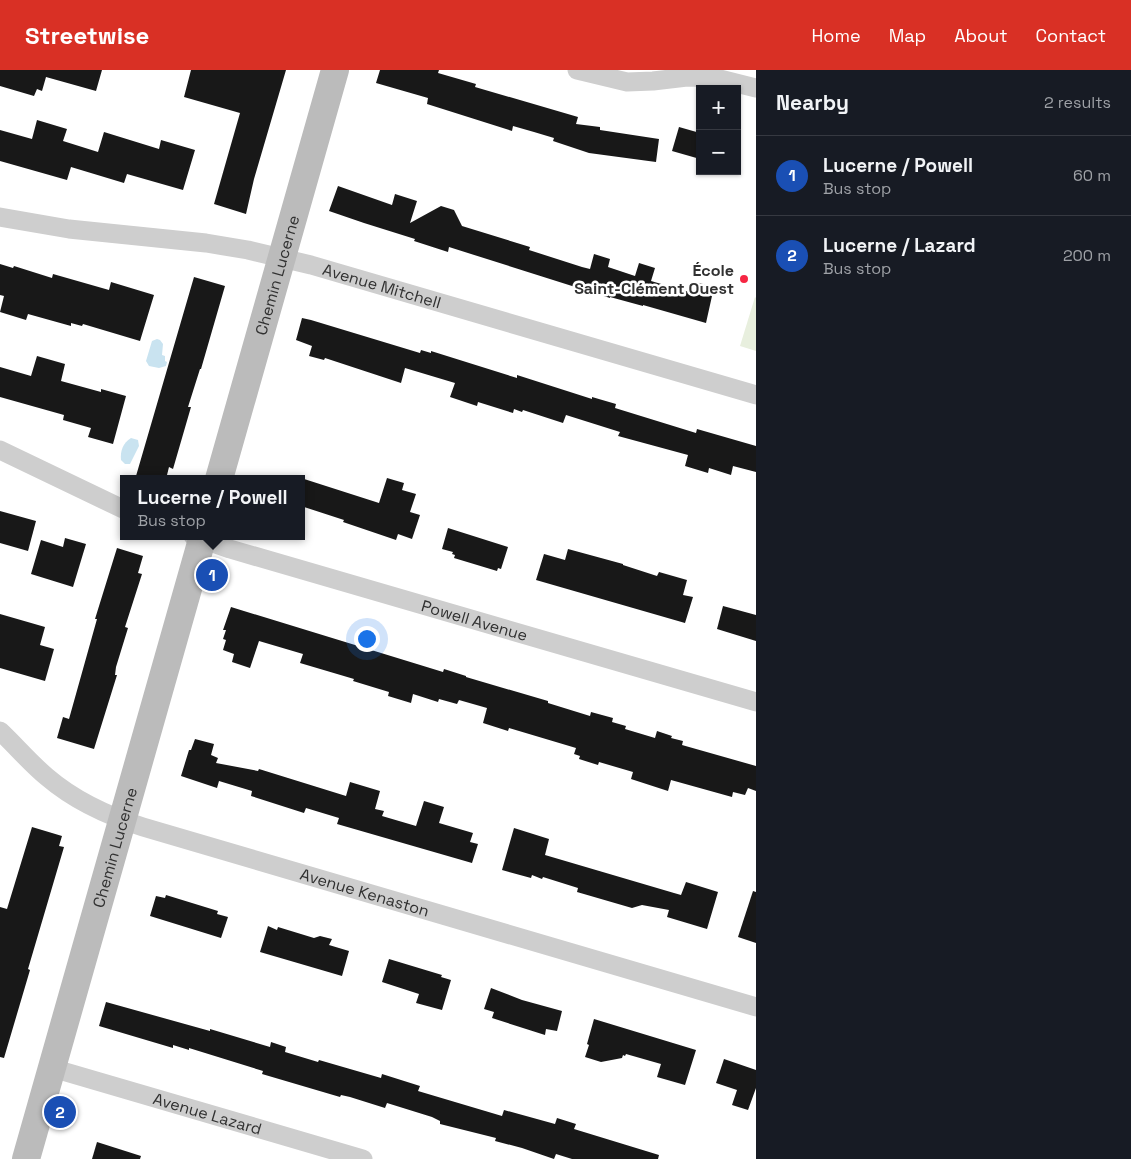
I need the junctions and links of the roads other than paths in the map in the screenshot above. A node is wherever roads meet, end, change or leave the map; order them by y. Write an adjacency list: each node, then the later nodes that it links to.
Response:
1 (335, 70): 5 (main road, Chemin Lucerne)
2 (587, 71): 3 (street)
3 (756, 88)
4 (0, 216): 5 (street, Avenue Mitchell)
5 (282, 258): 6 (street, Avenue Mitchell); 8 (main road, Chemin Lucerne)
6 (756, 395)
7 (0, 450): 9 (street)
8 (220, 475)
9 (120, 508)
10 (198, 540): 14 (main road, Chemin Lucerne)
11 (207, 540): 12 (street, Powell Avenue)
12 (756, 702)
13 (0, 731): 14 (street, Avenue Kenaston)
14 (123, 820): 15 (street, Avenue Kenaston); 16 (main road, Chemin Lucerne)
15 (756, 1007)
16 (52, 1068): 17 (main road, Chemin Lucerne); 18 (street, Avenue Lazard)
17 (26, 1159)
18 (363, 1159)

